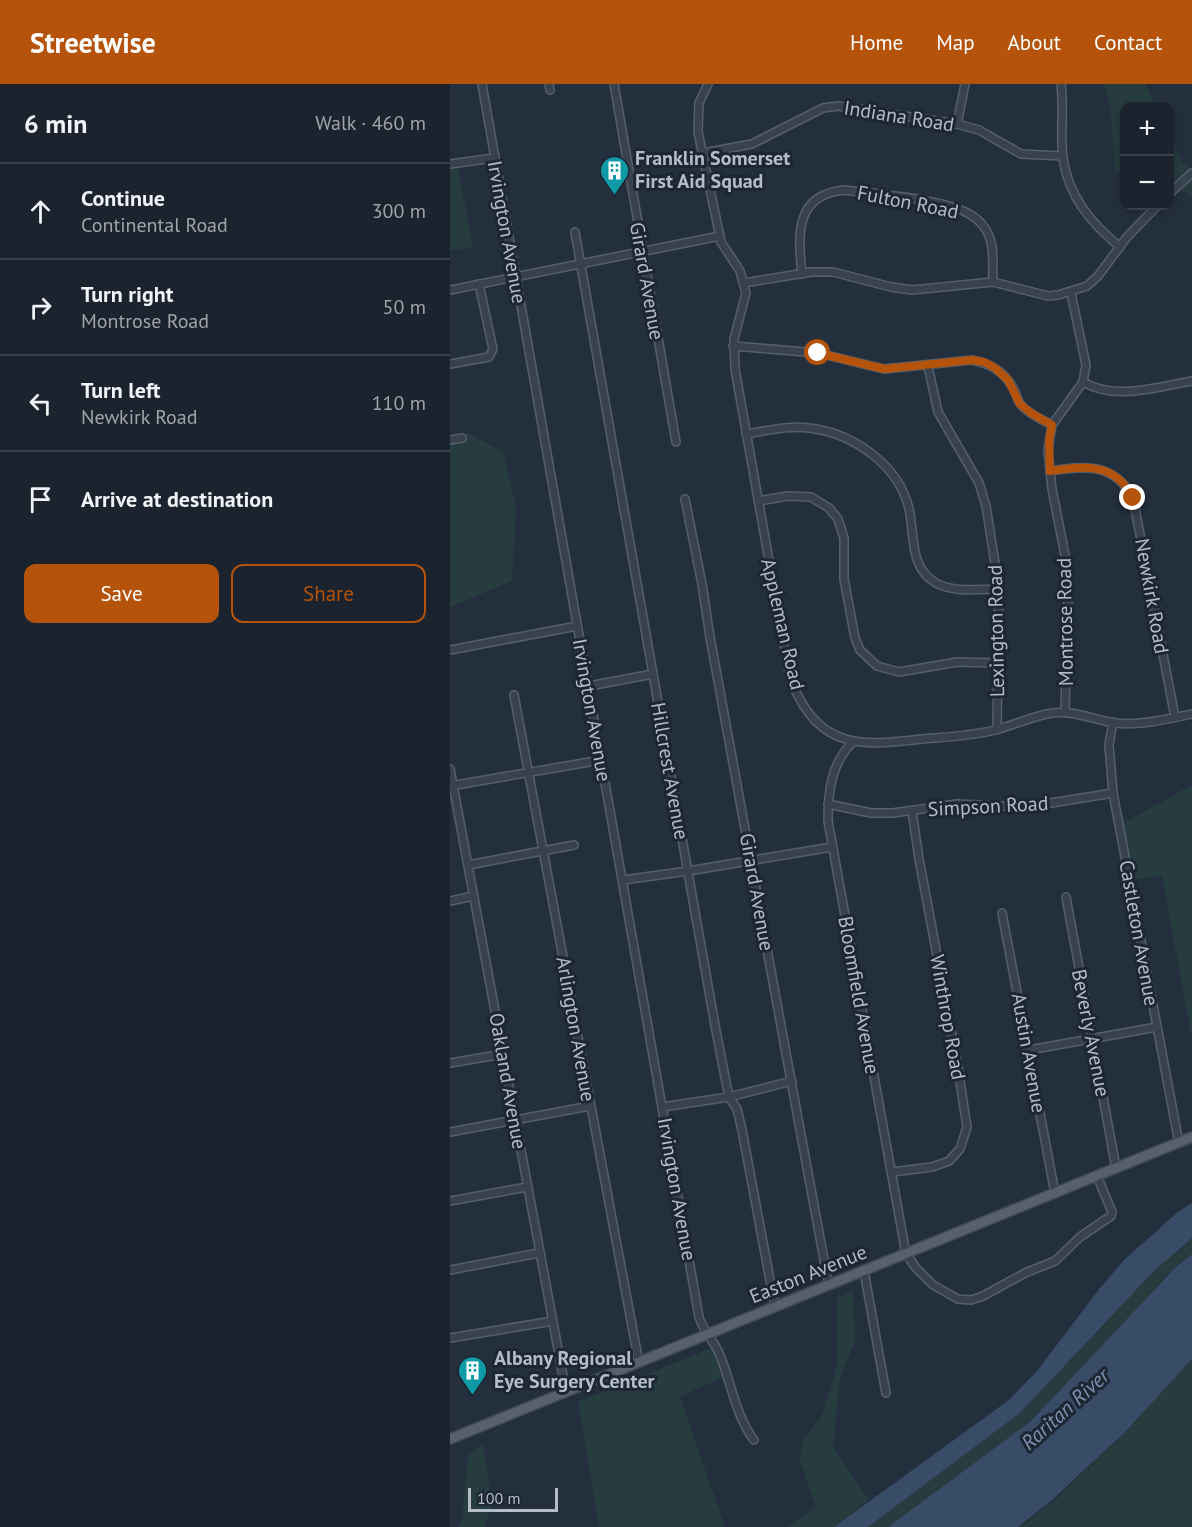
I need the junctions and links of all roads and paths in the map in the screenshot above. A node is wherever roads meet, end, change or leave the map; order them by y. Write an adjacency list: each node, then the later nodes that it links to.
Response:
1 (482, 84): 9 (street, Irvington Avenue)
2 (614, 84): 17 (street, Girard Avenue)
3 (708, 84): 7 (street)
4 (965, 84): 6 (street)
5 (1061, 84): 8 (street)
6 (957, 124): 7 (street, Indiana Road); 8 (street, Indiana Road)
7 (703, 153): 15 (street)
8 (1063, 156): 16 (street)
9 (494, 158): 10 (street); 20 (street, Irvington Avenue)
10 (450, 164)
11 (1192, 174): 12 (street)
12 (1174, 190)
13 (1153, 210): 16 (street)
14 (575, 232): 18 (street, Hillcrest Avenue)
15 (720, 236): 17 (street); 22 (street)
16 (1120, 247): 25 (street)
17 (642, 252): 18 (street); 35 (street, Girard Avenue)
18 (579, 265): 20 (street); 43 (street, Hillcrest Avenue)
19 (802, 274): 21 (street); 21 (street, Fulton Road); 22 (street)
20 (515, 277): 23 (street); 40 (street, Irvington Avenue)
21 (993, 282): 25 (street)
22 (744, 283): 26 (street, Appleman Road)
23 (479, 284): 24 (street); 27 (street)
24 (450, 290)
25 (1071, 293): 30 (street)
26 (733, 346): 28 (street); 32 (street, Appleman Road)
27 (450, 364)
28 (928, 366): 31 (street); 39 (street, Lexington Road)
29 (1192, 381): 30 (street)
30 (1083, 382): 31 (street)
31 (1052, 425): 36 (street, Montrose Road)
32 (746, 434): 38 (street, Appleman Road); 39 (street)
33 (462, 438): 34 (street)
34 (450, 440)
35 (676, 442)
36 (1050, 471): 46 (street, Montrose Road); 48 (street, Newkirk Road)
37 (685, 499): 62 (street, Girard Avenue)
38 (758, 501): 42 (street); 51 (street, Appleman Road)
39 (999, 589): 42 (street, Lexington Road)
40 (577, 626): 41 (street); 44 (street, Irvington Avenue)
41 (450, 650)
42 (997, 663): 50 (street, Lexington Road)
43 (653, 674): 44 (street); 64 (street, Hillcrest Avenue)
44 (589, 686): 52 (street, Irvington Avenue)
45 (514, 695): 54 (street, Arlington Avenue)
46 (1065, 712): 49 (street, Appleman Road); 50 (street, Appleman Road)
47 (1192, 714): 48 (street, Appleman Road)
48 (1175, 717): 49 (street, Appleman Road)
49 (1113, 722): 56 (street, Castleton Avenue)
50 (997, 730): 51 (street, Appleman Road)
51 (853, 742): 57 (street, Bloomfield Avenue)
52 (601, 760): 54 (street); 65 (street, Irvington Avenue)
53 (450, 769): 55 (street, Oakland Avenue)
54 (529, 772): 55 (street); 61 (street, Arlington Avenue)
55 (451, 786): 63 (street, Oakland Avenue)
56 (1113, 793): 58 (street, Simpson Road); 70 (street, Castleton Avenue)
57 (828, 804): 58 (street, Simpson Road); 60 (street, Bloomfield Avenue)
58 (912, 811): 84 (street, Winthrop Road)
59 (574, 845): 61 (street)
60 (832, 847): 62 (street); 84 (street, Bloomfield Avenue)
61 (543, 851): 63 (street); 77 (street, Arlington Avenue)
62 (751, 860): 64 (street); 75 (street, Girard Avenue)
63 (468, 865): 66 (street, Oakland Avenue)
64 (688, 871): 65 (street); 76 (street, Hillcrest Avenue)
65 (623, 880): 78 (street, Irvington Avenue)
66 (473, 896): 68 (street); 73 (street, Oakland Avenue)
67 (1066, 897): 71 (street, Beverly Avenue)
68 (450, 901)
69 (1002, 913): 72 (street, Austin Avenue)
70 (1157, 1027): 71 (street); 82 (street, Castleton Avenue)
71 (1092, 1039): 72 (street); 83 (street, Beverly Avenue)
72 (1029, 1050): 87 (street, Austin Avenue)
73 (503, 1054): 74 (street); 79 (street, Oakland Avenue)
74 (450, 1063)
75 (792, 1081): 76 (street); 93 (street, Girard Avenue)
76 (729, 1097): 78 (street); 94 (street, Hillcrest Avenue)
77 (590, 1106): 79 (street); 98 (street, Arlington Avenue)
78 (662, 1107): 96 (street, Irvington Avenue)
79 (515, 1120): 80 (street); 86 (street, Oakland Avenue)
80 (450, 1132)
81 (1192, 1138): 82 (main road, Easton Avenue)
82 (1179, 1143): 83 (main road, Easton Avenue)
83 (1116, 1168): 85 (main road, Easton Avenue)
84 (892, 1172): 90 (street, Bloomfield Avenue)
85 (1097, 1176): 87 (main road, Easton Avenue); 90 (street)
86 (527, 1187): 88 (street); 89 (street, Oakland Avenue)
87 (1055, 1193): 90 (main road, Easton Avenue)
88 (450, 1201)
89 (539, 1253): 91 (street); 95 (street, Oakland Avenue)
90 (906, 1254): 92 (main road, Easton Avenue)
91 (450, 1270)
92 (864, 1271): 93 (main road, Easton Avenue); 100 (street)
93 (830, 1286): 94 (main road, Easton Avenue)
94 (775, 1307): 96 (main road, Easton Avenue)
95 (554, 1321): 97 (street); 99 (street, Oakland Avenue)
96 (708, 1335): 98 (main road, Easton Avenue); 102 (street, Irvington Avenue)
97 (450, 1338)
98 (639, 1363): 99 (main road, Easton Avenue)
99 (566, 1392): 101 (main road, Easton Avenue)
100 (886, 1393)
101 (450, 1439)
102 (754, 1440)

